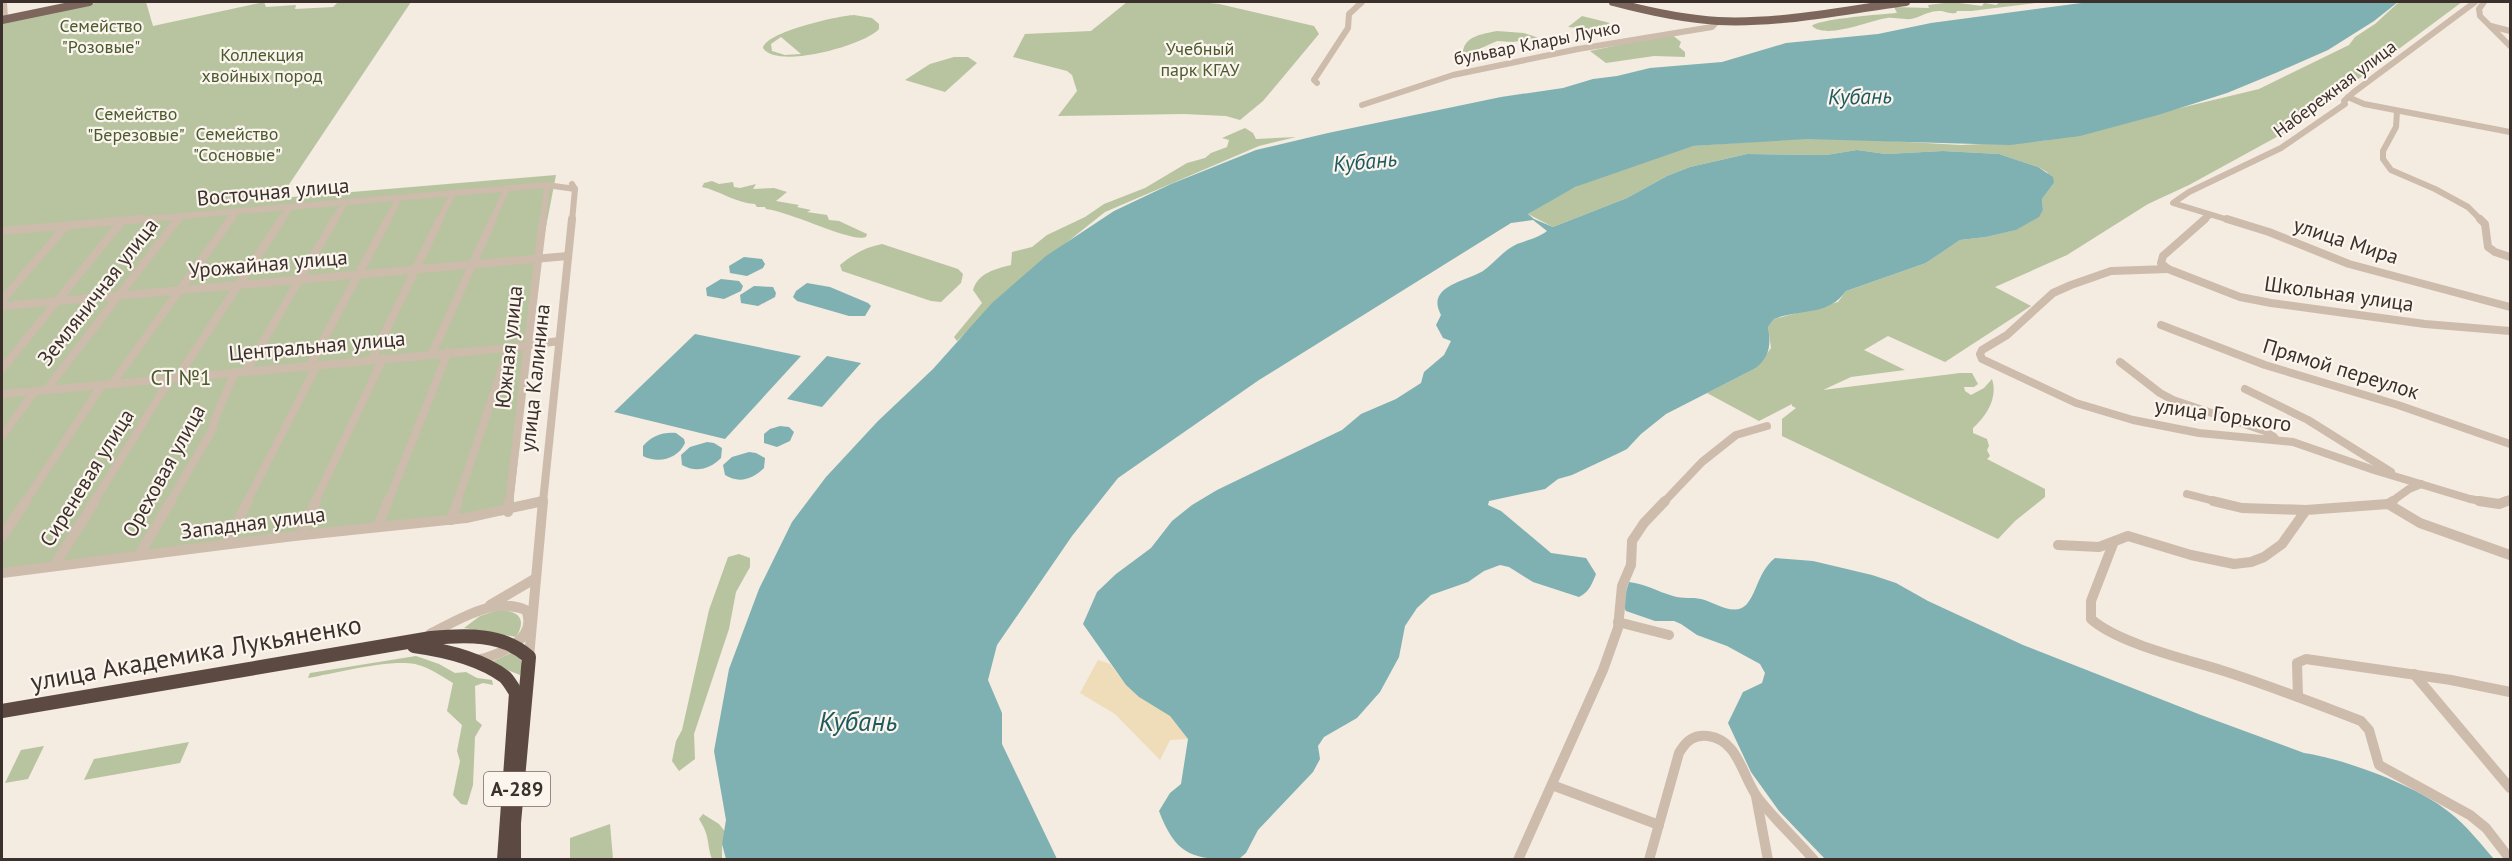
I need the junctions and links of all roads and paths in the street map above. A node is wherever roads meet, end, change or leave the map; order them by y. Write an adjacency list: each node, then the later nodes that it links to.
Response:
1 (4, 2): 9 (street)
2 (89, 2): 8 (main road)
3 (1362, 2): 14 (street)
4 (1613, 2): 10 (main road)
5 (1906, 2): 10 (main road)
6 (2475, 2): 15 (street, Набережная улица)
7 (2484, 2): 11 (street)
8 (73, 3): 9 (main road)
9 (3, 19)
10 (1718, 21): 16 (street, бульвар Клары Лучко)
11 (2487, 25): 12 (street); 13 (street)
12 (2511, 31)
13 (2511, 46)
14 (1317, 83)
15 (2348, 101): 17 (street); 25 (street, Набережная улица)
16 (1362, 105)
17 (2397, 111): 18 (street); 35 (street)
18 (2511, 132)
19 (547, 185): 20 (street, Восточная улица); 21 (street, Восточная улица); 36 (street, Южная улица)
20 (573, 186): 34 (street, улица Калинина)
21 (507, 188): 22 (street, Восточная улица); 37 (street)
22 (453, 193): 23 (street, Восточная улица); 38 (street)
23 (399, 198): 24 (street, Восточная улица); 40 (street)
24 (345, 202): 26 (street, Восточная улица); 41 (street)
25 (2173, 203): 28 (street, улица Мира)
26 (290, 207): 27 (street, Восточная улица); 42 (street, Сиреневая улица)
27 (236, 212): 29 (street, Восточная улица); 43 (street)
28 (2210, 215): 39 (street); 48 (street, улица Мира)
29 (180, 216): 30 (street, Восточная улица); 44 (street, Земляничная улица)
30 (122, 221): 31 (street, Восточная улица); 46 (street)
31 (66, 226): 32 (street, Восточная улица); 45 (street)
32 (5, 231): 33 (street)
33 (2, 237)
34 (568, 256): 36 (street, Урожайная улица); 51 (street, улица Калинина)
35 (2508, 256)
36 (537, 258): 37 (street, Урожайная улица); 52 (street, Южная улица)
37 (475, 264): 38 (street, Урожайная улица); 55 (street)
38 (417, 269): 40 (street, Урожайная улица); 57 (street)
39 (2168, 269): 50 (street, Школьная улица); 71 (street, улица Горького)
40 (360, 274): 41 (street, Урожайная улица); 59 (street)
41 (299, 280): 42 (street, Урожайная улица); 61 (street)
42 (239, 285): 43 (street, Урожайная улица); 63 (street, Сиреневая улица)
43 (179, 290): 44 (street, Урожайная улица); 64 (street)
44 (119, 296): 46 (street, Урожайная улица); 66 (street, Земляничная улица)
45 (2, 300)
46 (58, 301): 47 (street, Урожайная улица); 60 (street)
47 (2, 306)
48 (2511, 307)
49 (2161, 325): 72 (street, Прямой переулок)
50 (2511, 331)
51 (559, 340): 52 (street, Центральная улица); 77 (street, улица Калинина)
52 (528, 345): 53 (street, Центральная улица); 80 (street, Южная улица)
53 (509, 348): 54 (street, Центральная улица); 81 (street)
54 (448, 352): 55 (street, Центральная улица); 82 (street)
55 (432, 354): 56 (street, Центральная улица)
56 (383, 358): 57 (street, Центральная улица); 83 (street)
57 (372, 359): 59 (street, Центральная улица)
58 (2120, 362): 71 (street)
59 (314, 365): 61 (street, Центральная улица); 85 (street)
60 (2, 369)
61 (246, 371): 62 (street, Центральная улица)
62 (236, 372): 63 (street, Центральная улица); 88 (street, Ореховая улица)
63 (174, 378): 64 (street, Центральная улица); 90 (street, Сиреневая улица)
64 (107, 384): 66 (street, Центральная улица); 84 (street)
65 (2245, 389): 73 (street)
66 (46, 390): 67 (street, Центральная улица)
67 (35, 391): 68 (street, Центральная улица); 70 (street, Земляничная улица)
68 (2, 394)
69 (1767, 426): 94 (street)
70 (2, 436)
71 (2277, 439): 73 (street, улица Горького)
72 (2511, 444)
73 (2397, 476): 74 (street, улица Горького)
74 (2421, 484): 76 (street, улица Горького); 78 (street)
75 (2187, 494): 79 (street)
76 (2511, 499)
77 (543, 501): 80 (street, Западная улица); 92 (street, улица Калинина)
78 (2388, 504): 79 (street); 89 (street)
79 (2306, 510): 86 (street)
80 (508, 512): 81 (street, Западная улица)
81 (451, 520): 82 (street, Западная улица)
82 (378, 526): 83 (street, Западная улица)
83 (300, 535): 85 (street, Западная улица)
84 (2, 537)
85 (226, 544): 88 (street, Западная улица)
86 (2114, 544): 87 (street); 105 (street)
87 (2058, 545)
88 (140, 555): 90 (street, Западная улица)
89 (2511, 555)
90 (54, 566): 91 (street, Западная улица)
91 (2, 573)
92 (536, 578): 93 (street); 95 (street, улица Калинина)
93 (478, 612): 95 (street); 97 (street); 98 (street)
94 (1618, 622): 96 (street); 108 (street)
95 (530, 626): 99 (street); 102 (street, улица Калинина / А-289)
96 (1669, 635)
97 (454, 636): 98 (highway); 99 (highway); 101 (street)
98 (417, 640): 100 (highway)
99 (516, 645): 101 (street); 102 (highway)
100 (398, 646): 101 (highway); 106 (highway, улица Академика Лукьяненко); 107 (highway, улица Академика Лукьяненко)
101 (464, 657): 113 (highway, А-289)
102 (529, 657): 114 (highway, улица Калинина / А-289)
103 (2414, 674): 104 (street); 105 (street); 109 (street)
104 (2511, 692)
105 (2298, 697): 112 (street)
106 (2, 711)
107 (2, 716)
108 (1552, 785): 111 (street); 115 (street)
109 (2511, 788)
110 (1756, 796): 111 (street); 117 (street); 118 (street)
111 (1659, 825): 116 (street)
112 (2511, 859)
113 (504, 860)
114 (514, 860)
115 (1518, 860)
116 (1649, 860)
117 (1768, 860)
118 (1815, 860)

